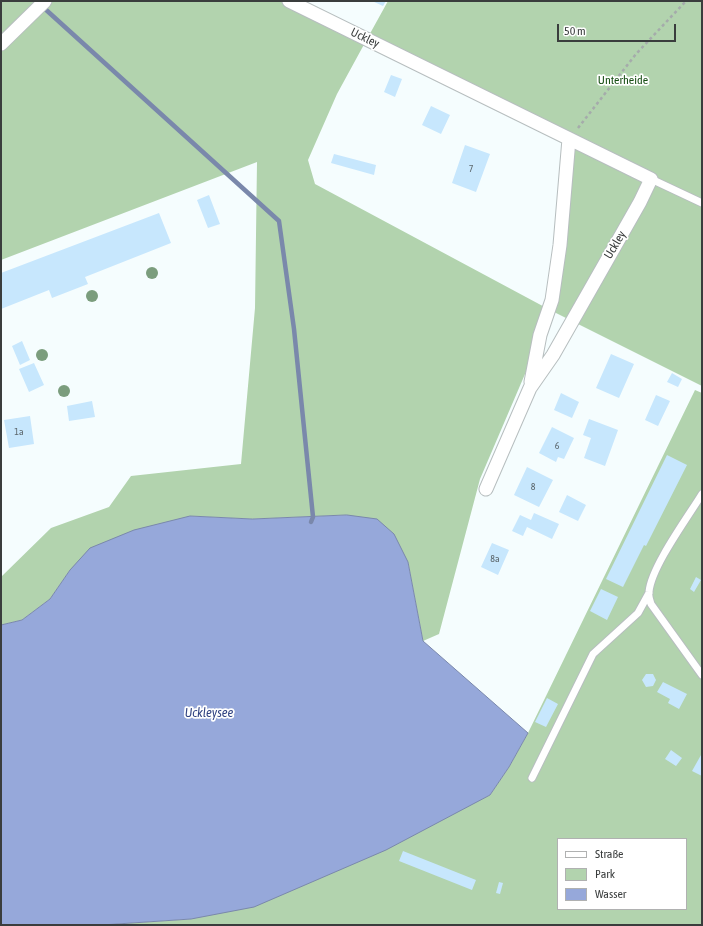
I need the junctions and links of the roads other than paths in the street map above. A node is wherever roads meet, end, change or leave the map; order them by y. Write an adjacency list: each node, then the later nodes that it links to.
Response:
1 (45, 1): 3 (street)
2 (289, 1): 4 (street, Uckley)
3 (1, 44)
4 (569, 139): 5 (street, Uckley); 7 (street, Uckley)
5 (651, 179): 6 (lane); 7 (street, Uckley)
6 (702, 203)
7 (530, 388): 8 (street, Uckley)
8 (486, 489)
9 (702, 494): 10 (lane)
10 (649, 593): 11 (lane); 12 (lane)
11 (702, 675)
12 (532, 778)

